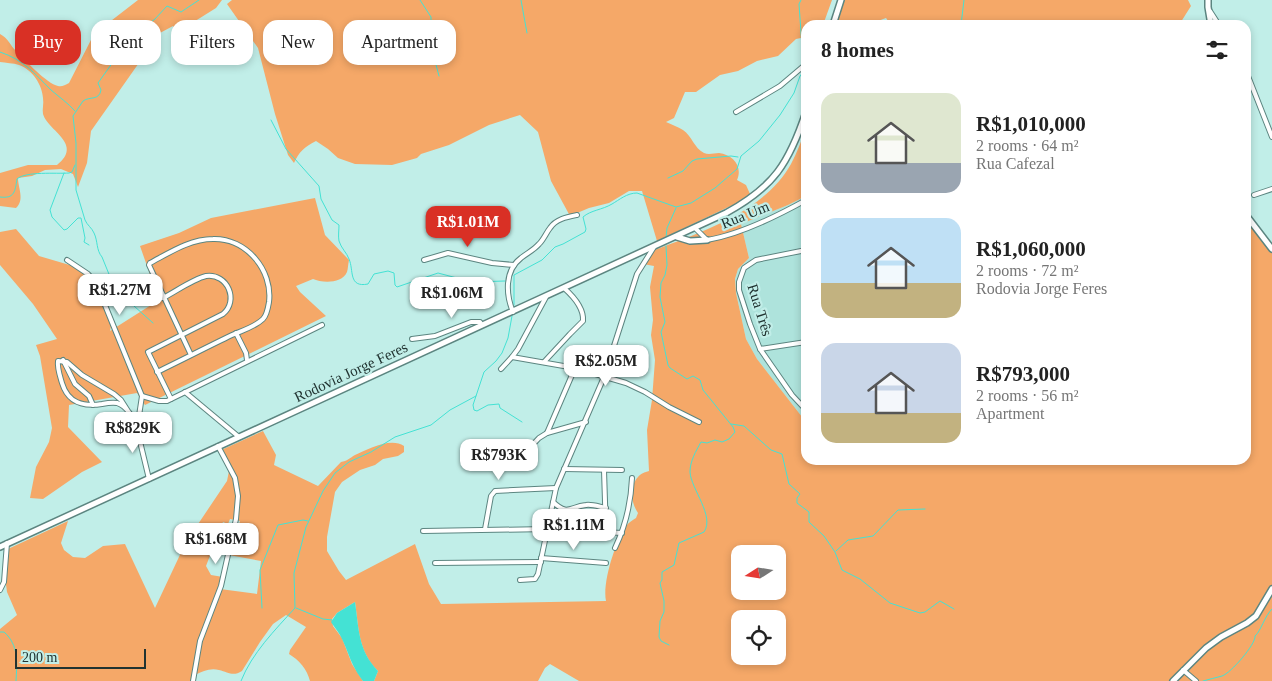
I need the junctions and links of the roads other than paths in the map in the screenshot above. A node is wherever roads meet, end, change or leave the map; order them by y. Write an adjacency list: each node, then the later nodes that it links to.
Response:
1 (841, 0): 4 (main road)
2 (1208, 0): 3 (main road)
3 (1208, 7): 5 (main road); 6 (street)
4 (835, 20)
5 (1209, 20)
6 (1216, 20)
7 (801, 68): 9 (street)
8 (1251, 84): 11 (street)
9 (736, 112)
10 (801, 125): 17 (main road, Rodovia Jorge Feres)
11 (1272, 137)
12 (1272, 189): 13 (street)
13 (1254, 195)
14 (801, 202): 19 (street, Rua Um)
15 (577, 215): 25 (street)
16 (1251, 221): 21 (main road)
17 (695, 228): 18 (main road, Rodovia Jorge Feres); 19 (street, Rua Um)
18 (676, 237): 19 (main road); 20 (main road, Rodovia Jorge Feres)
19 (707, 240)
20 (654, 247): 26 (main road, Rodovia Jorge Feres); 45 (street)
21 (1272, 248)
22 (801, 251): 36 (street, Rua Três)
23 (68, 260): 47 (street)
24 (424, 260): 25 (street)
25 (514, 265): 29 (street)
26 (564, 288): 27 (main road, Rodovia Jorge Feres); 41 (street)
27 (546, 297): 29 (main road, Rodovia Jorge Feres); 38 (street)
28 (163, 298): 32 (street); 33 (street); 33 (street)
29 (513, 312): 31 (main road, Rodovia Jorge Feres)
30 (322, 325): 40 (street)
31 (482, 325): 34 (street); 56 (main road, Rodovia Jorge Feres)
32 (236, 333): 37 (street); 40 (street)
33 (181, 335): 37 (street); 44 (street)
34 (412, 339)
35 (801, 343): 36 (street)
36 (760, 349): 49 (street, Rua Três)
37 (191, 355): 44 (street)
38 (512, 357): 41 (street); 43 (street)
39 (63, 360): 50 (street); 50 (street); 51 (street)
40 (247, 360): 46 (street)
41 (544, 362): 42 (street)
42 (575, 368): 45 (street); 55 (street)
43 (500, 369)
44 (157, 372): 48 (street)
45 (604, 377): 52 (street); 53 (street)
46 (185, 392): 48 (street); 56 (street)
47 (142, 396): 48 (street); 54 (street)
48 (170, 399)
49 (801, 404)
50 (93, 405): 51 (street)
51 (128, 411): 54 (street)
52 (586, 422): 55 (street); 59 (street)
53 (699, 422)
54 (137, 426): 63 (street)
55 (548, 433): 58 (street)
56 (239, 437): 57 (main road, Rodovia Jorge Feres)
57 (218, 446): 63 (main road, Rodovia Jorge Feres); 82 (street)
58 (523, 455)
59 (564, 469): 60 (street); 64 (street)
60 (604, 470): 61 (street); 66 (street)
61 (622, 470)
62 (632, 478): 71 (street)
63 (149, 479): 72 (main road, Rodovia Jorge Feres)
64 (556, 488): 65 (street); 67 (street)
65 (553, 502): 66 (street); 68 (street)
66 (606, 508): 70 (street)
67 (485, 529): 68 (street); 69 (street)
68 (548, 529): 70 (street); 75 (street)
69 (423, 531)
70 (606, 533): 71 (street)
71 (622, 533): 74 (street)
72 (7, 543): 73 (main road, Rodovia Jorge Feres); 80 (street)
73 (0, 547)
74 (615, 548)
75 (541, 560): 76 (street); 77 (street); 78 (street)
76 (435, 563)
77 (606, 563)
78 (520, 580)
79 (1272, 589): 81 (main road)
80 (0, 590)
81 (1183, 670): 83 (main road); 84 (street)
82 (193, 681)
83 (1173, 681)
84 (1196, 681)

